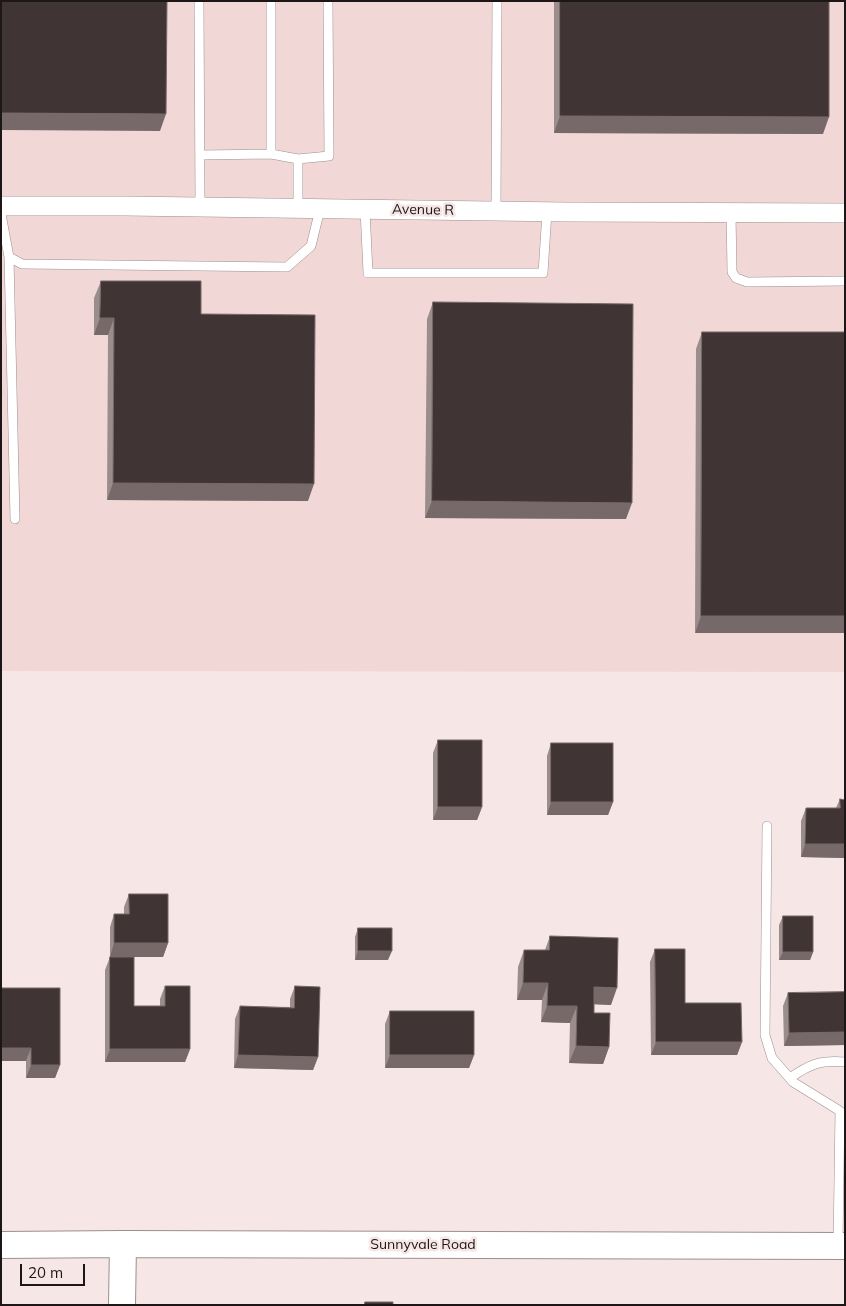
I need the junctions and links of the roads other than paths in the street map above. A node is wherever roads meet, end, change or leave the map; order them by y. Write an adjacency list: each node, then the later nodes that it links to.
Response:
1 (199, 1): 6 (lane)
2 (271, 1): 5 (lane)
3 (328, 1): 7 (lane)
4 (497, 1): 13 (lane)
5 (271, 154): 6 (lane); 7 (lane)
6 (200, 155): 9 (lane)
7 (298, 159): 10 (lane)
8 (1, 206): 9 (street, Avenue R)
9 (200, 207): 10 (street, Avenue R)
10 (298, 209): 11 (street, Avenue R)
11 (320, 209): 12 (street, Avenue R); 18 (lane)
12 (365, 209): 13 (street, Avenue R); 14 (lane)
13 (496, 211): 14 (street, Avenue R)
14 (547, 212): 15 (street, Avenue R)
15 (731, 212): 16 (street, Avenue R); 19 (lane)
16 (845, 212)
17 (1, 214): 18 (lane)
18 (8, 257): 20 (lane)
19 (845, 282)
20 (15, 519)
21 (767, 826): 23 (lane)
22 (845, 1062): 23 (lane)
23 (790, 1078): 24 (lane)
24 (842, 1111): 27 (lane)
25 (123, 1244): 26 (street, Sunnyvale Road); 27 (street, Sunnyvale Road); 28 (street)
26 (1, 1245)
27 (841, 1246)
28 (122, 1305)

